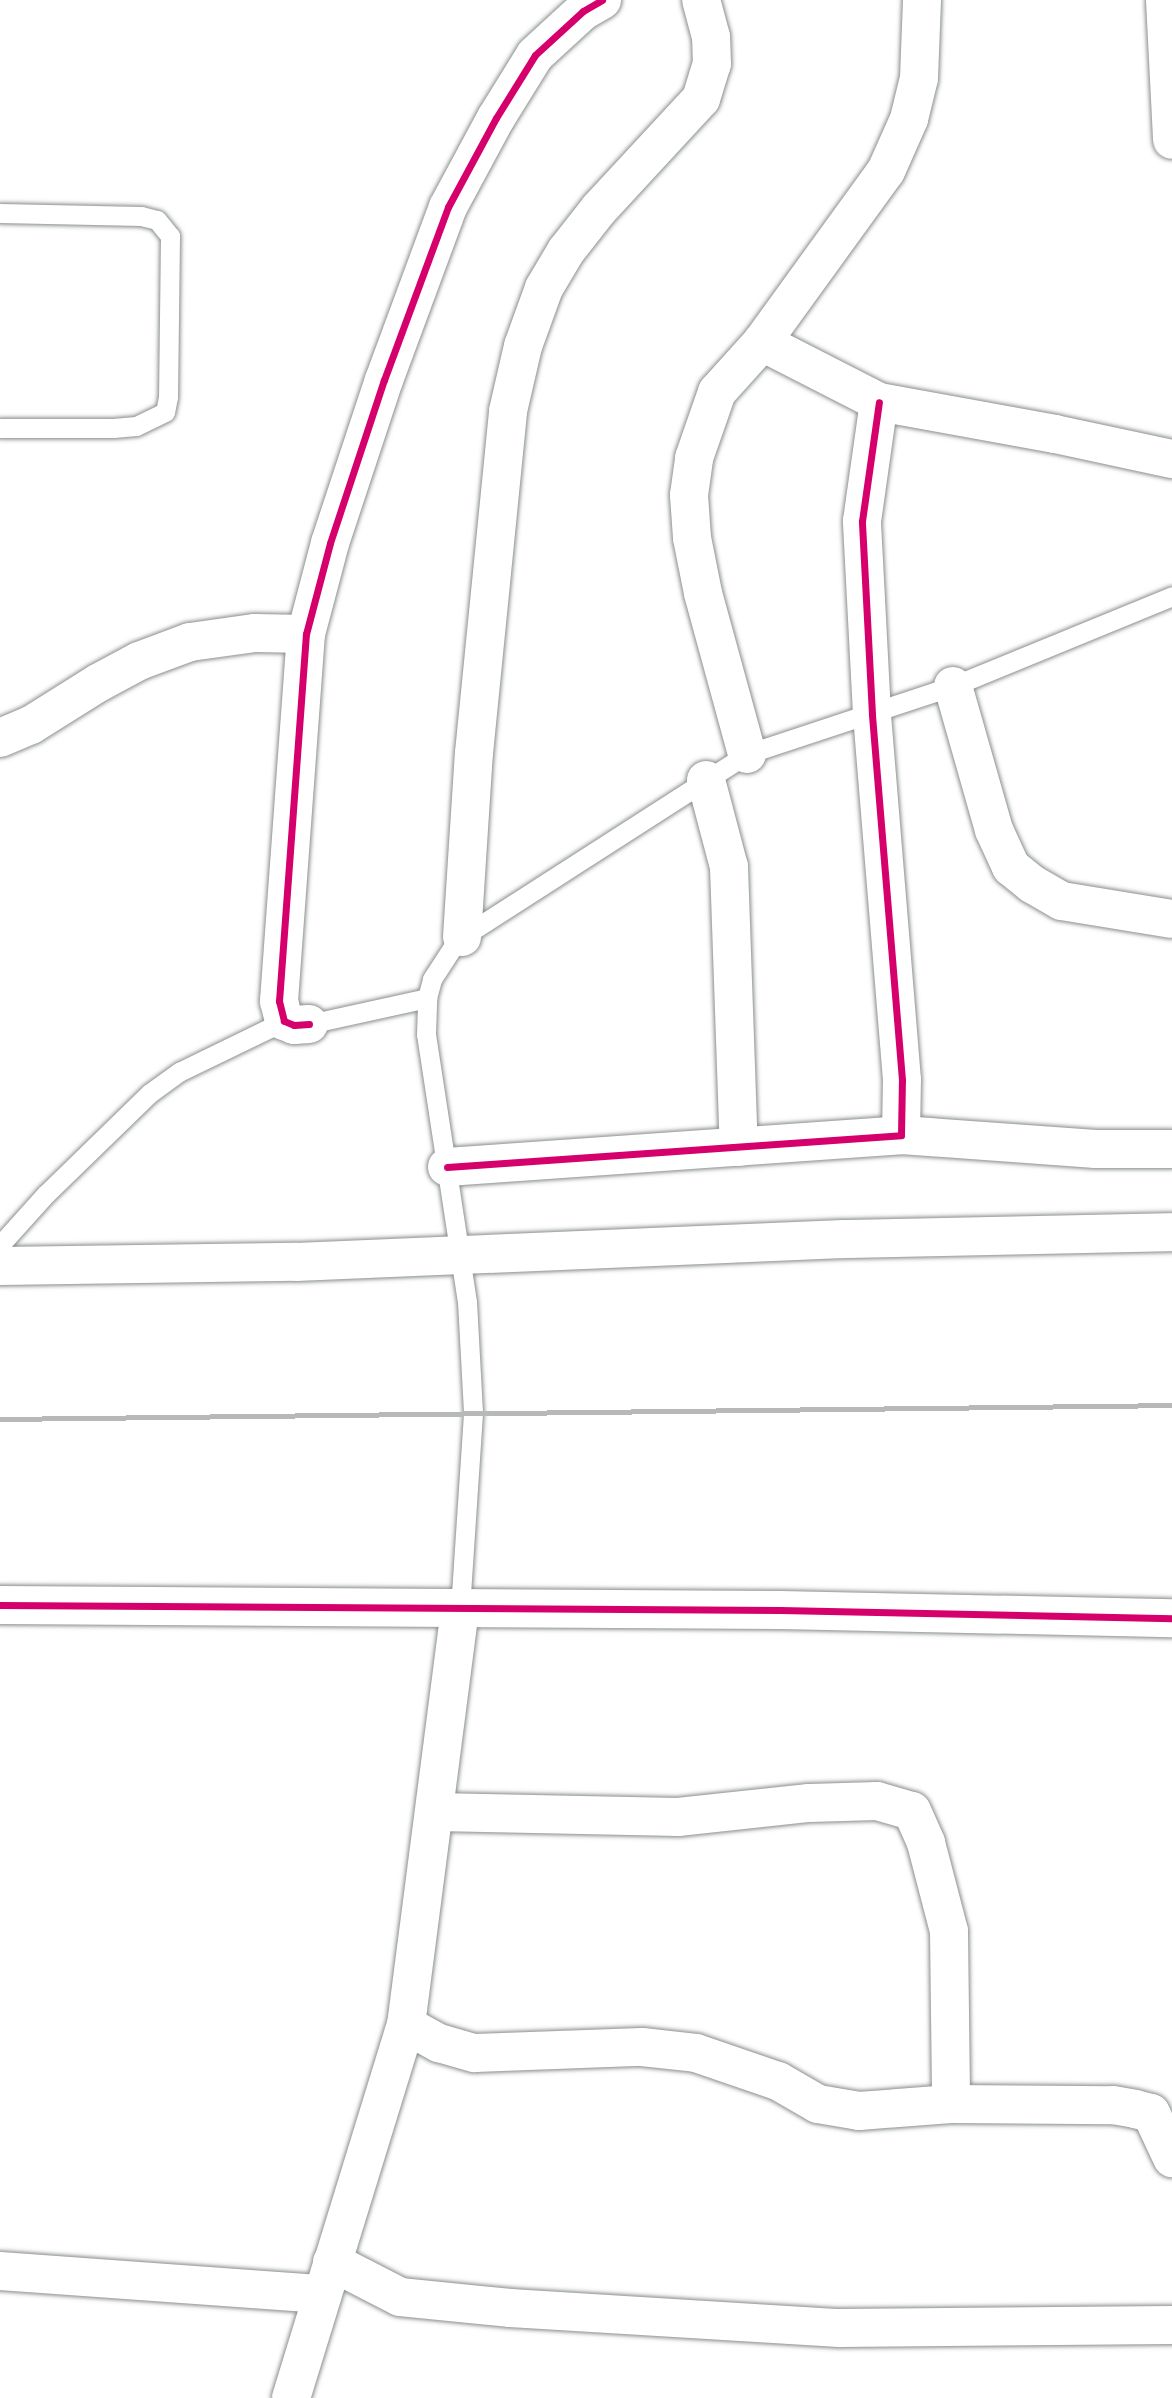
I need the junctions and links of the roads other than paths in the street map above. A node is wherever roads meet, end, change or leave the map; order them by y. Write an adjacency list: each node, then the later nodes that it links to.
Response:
1 (602, 0): 12 (street)
2 (702, 0): 19 (street)
3 (922, 0): 7 (street)
4 (1166, 0): 5 (street)
5 (1172, 140)
6 (0, 213): 9 (lane)
7 (762, 342): 8 (street); 16 (street)
8 (879, 402): 10 (street); 14 (street)
9 (0, 428)
10 (1172, 460)
11 (1172, 596): 13 (lane)
12 (306, 634): 15 (street); 21 (street)
13 (953, 686): 14 (lane); 18 (street)
14 (872, 714): 16 (lane); 22 (street)
15 (0, 738)
16 (747, 754): 17 (lane)
17 (706, 780): 19 (lane); 23 (street)
18 (1172, 919)
19 (462, 937): 20 (lane)
20 (427, 998): 21 (lane); 25 (lane)
21 (297, 1023): 27 (lane)
22 (901, 1135): 23 (street); 24 (street)
23 (739, 1147): 25 (street)
24 (1172, 1149)
25 (447, 1167): 28 (lane)
26 (1172, 1232): 28 (street)
27 (0, 1245)
28 (460, 1255): 29 (street); 31 (lane)
29 (0, 1266)
30 (0, 1605): 31 (street)
31 (460, 1609): 32 (street); 33 (street)
32 (1172, 1618)
33 (436, 1812): 34 (street); 35 (street)
34 (406, 2025): 35 (street); 38 (street)
35 (951, 2104): 36 (street)
36 (1172, 2158)
37 (0, 2271): 38 (street)
38 (327, 2278): 39 (street); 40 (street)
39 (1172, 2325)
40 (291, 2398)

